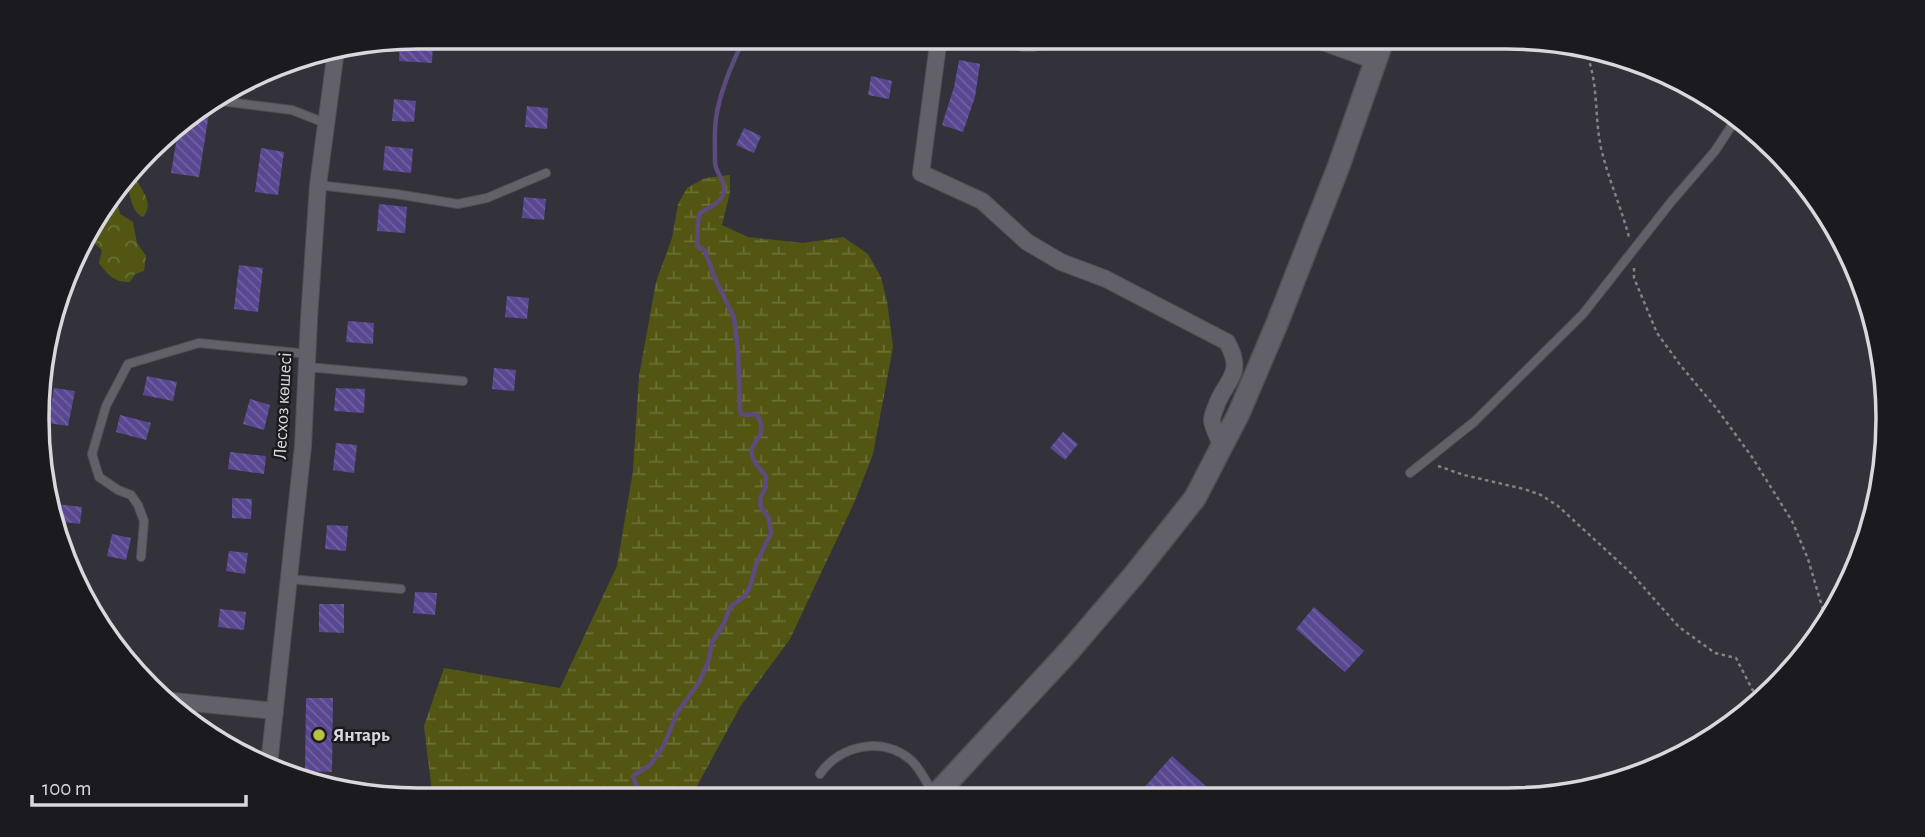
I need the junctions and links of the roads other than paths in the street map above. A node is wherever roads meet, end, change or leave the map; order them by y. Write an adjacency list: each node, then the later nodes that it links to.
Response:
1 (937, 49): 13 (street)
2 (1342, 49): 5 (street)
3 (1380, 49): 5 (street)
4 (335, 59): 7 (street, Лесхоз көшесі)
5 (1376, 61): 13 (street)
6 (230, 101): 7 (lane)
7 (326, 123): 10 (street, Лесхоз көшесі)
8 (1732, 125): 14 (lane)
9 (546, 173): 10 (lane)
10 (318, 185): 11 (street, Лесхоз көшесі)
11 (307, 360): 12 (lane); 15 (lane); 16 (street, Лесхоз көшесі)
12 (463, 381)
13 (1222, 446): 23 (street)
14 (1410, 473)
15 (141, 557)
16 (289, 579): 17 (lane); 19 (street, Лесхоз көшесі)
17 (401, 589)
18 (182, 702): 19 (street)
19 (275, 711): 20 (street, Лесхоз көшесі)
20 (271, 757)
21 (820, 774): 22 (lane)
22 (928, 788)
23 (941, 788)

